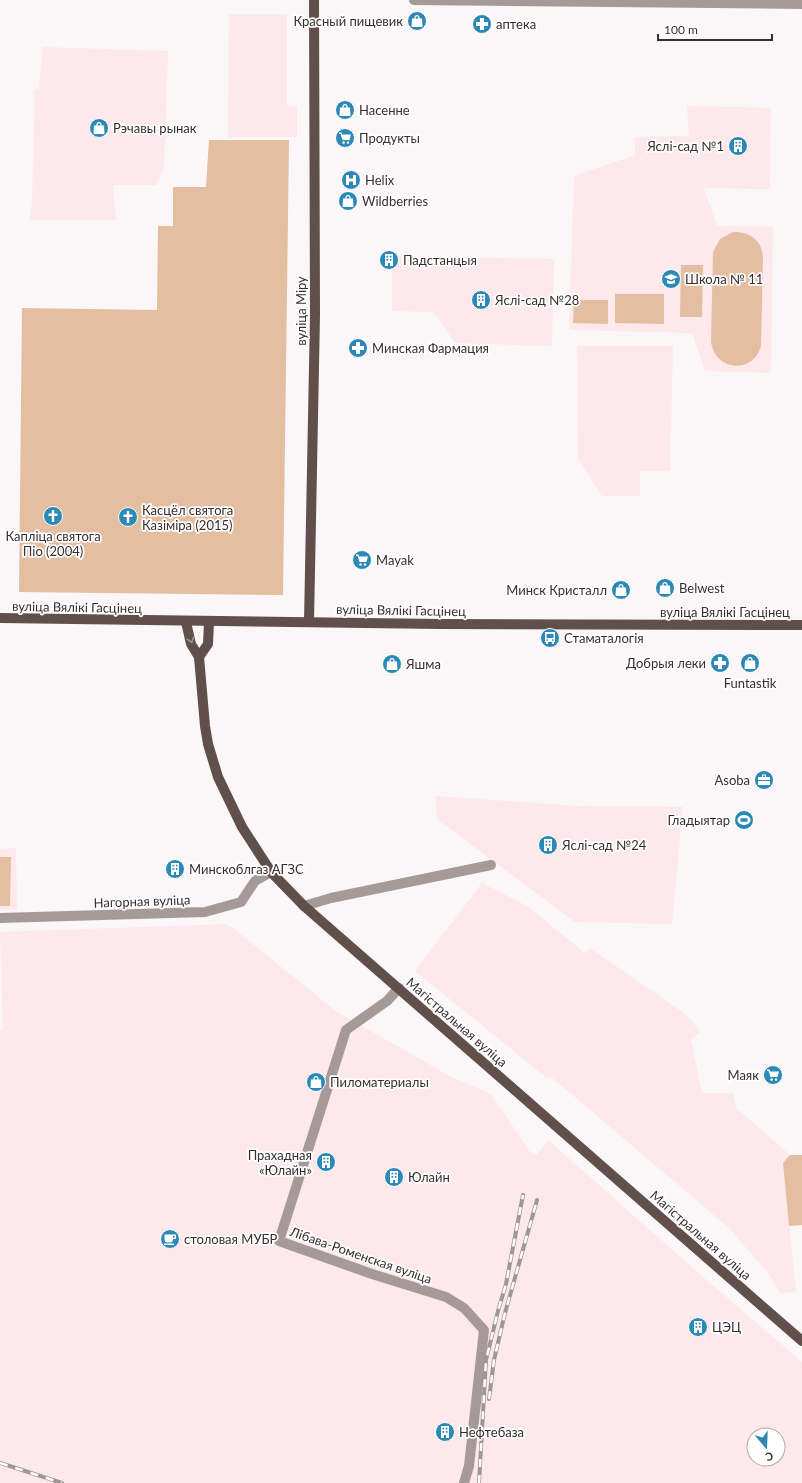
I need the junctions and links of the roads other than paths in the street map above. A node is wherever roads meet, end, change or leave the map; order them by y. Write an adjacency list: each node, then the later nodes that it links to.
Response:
1 (314, 0): 7 (main road, вуліца Міру)
2 (414, 0): 3 (street)
3 (802, 4)
4 (0, 618): 5 (main road, вуліца Вялікі Гасцінец)
5 (186, 622): 6 (main road, вуліца Вялікі Гасцінец); 9 (main road, one-way to 9)
6 (209, 622): 7 (main road, вуліца Вялікі Гасцінец); 9 (main road)
7 (309, 622): 8 (main road, вуліца Вялікі Гасцінец)
8 (802, 625)
9 (199, 657): 11 (main road, Магістральная вуліца)
10 (490, 865): 12 (street)
11 (272, 872): 12 (main road, Магістральная вуліца); 13 (street, Нагорная вуліца)
12 (304, 906): 14 (main road, Магістральная вуліца)
13 (0, 918)
14 (399, 988): 15 (main road, Магістральная вуліца); 16 (street, Лібава-Роменская вуліца)
15 (802, 1342)
16 (464, 1483)

